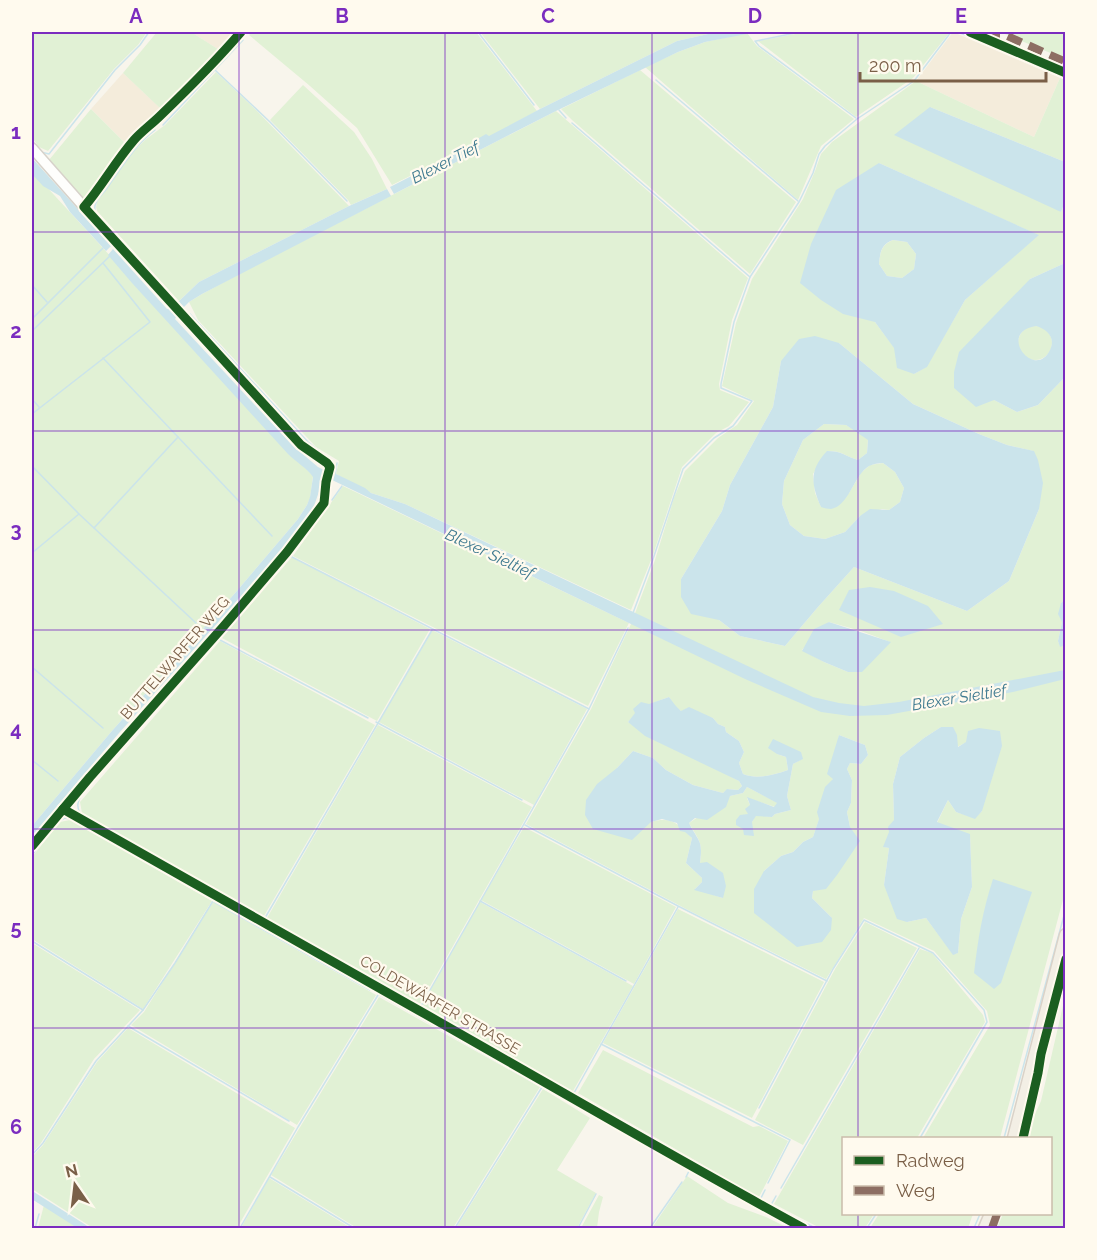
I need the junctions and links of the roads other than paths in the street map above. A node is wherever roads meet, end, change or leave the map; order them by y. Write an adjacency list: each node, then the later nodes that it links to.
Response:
1 (241, 32): 5 (street)
2 (970, 32): 3 (street)
3 (1065, 73)
4 (32, 148): 5 (street)
5 (84, 207): 6 (street, BUTTELWARFER WEG)
6 (63, 809): 7 (street, BUTTELWARFER WEG); 10 (street, COLDEWÄRFER STRASSE)
7 (32, 846)
8 (1065, 936): 9 (main road)
9 (1014, 1137)
10 (803, 1228)

